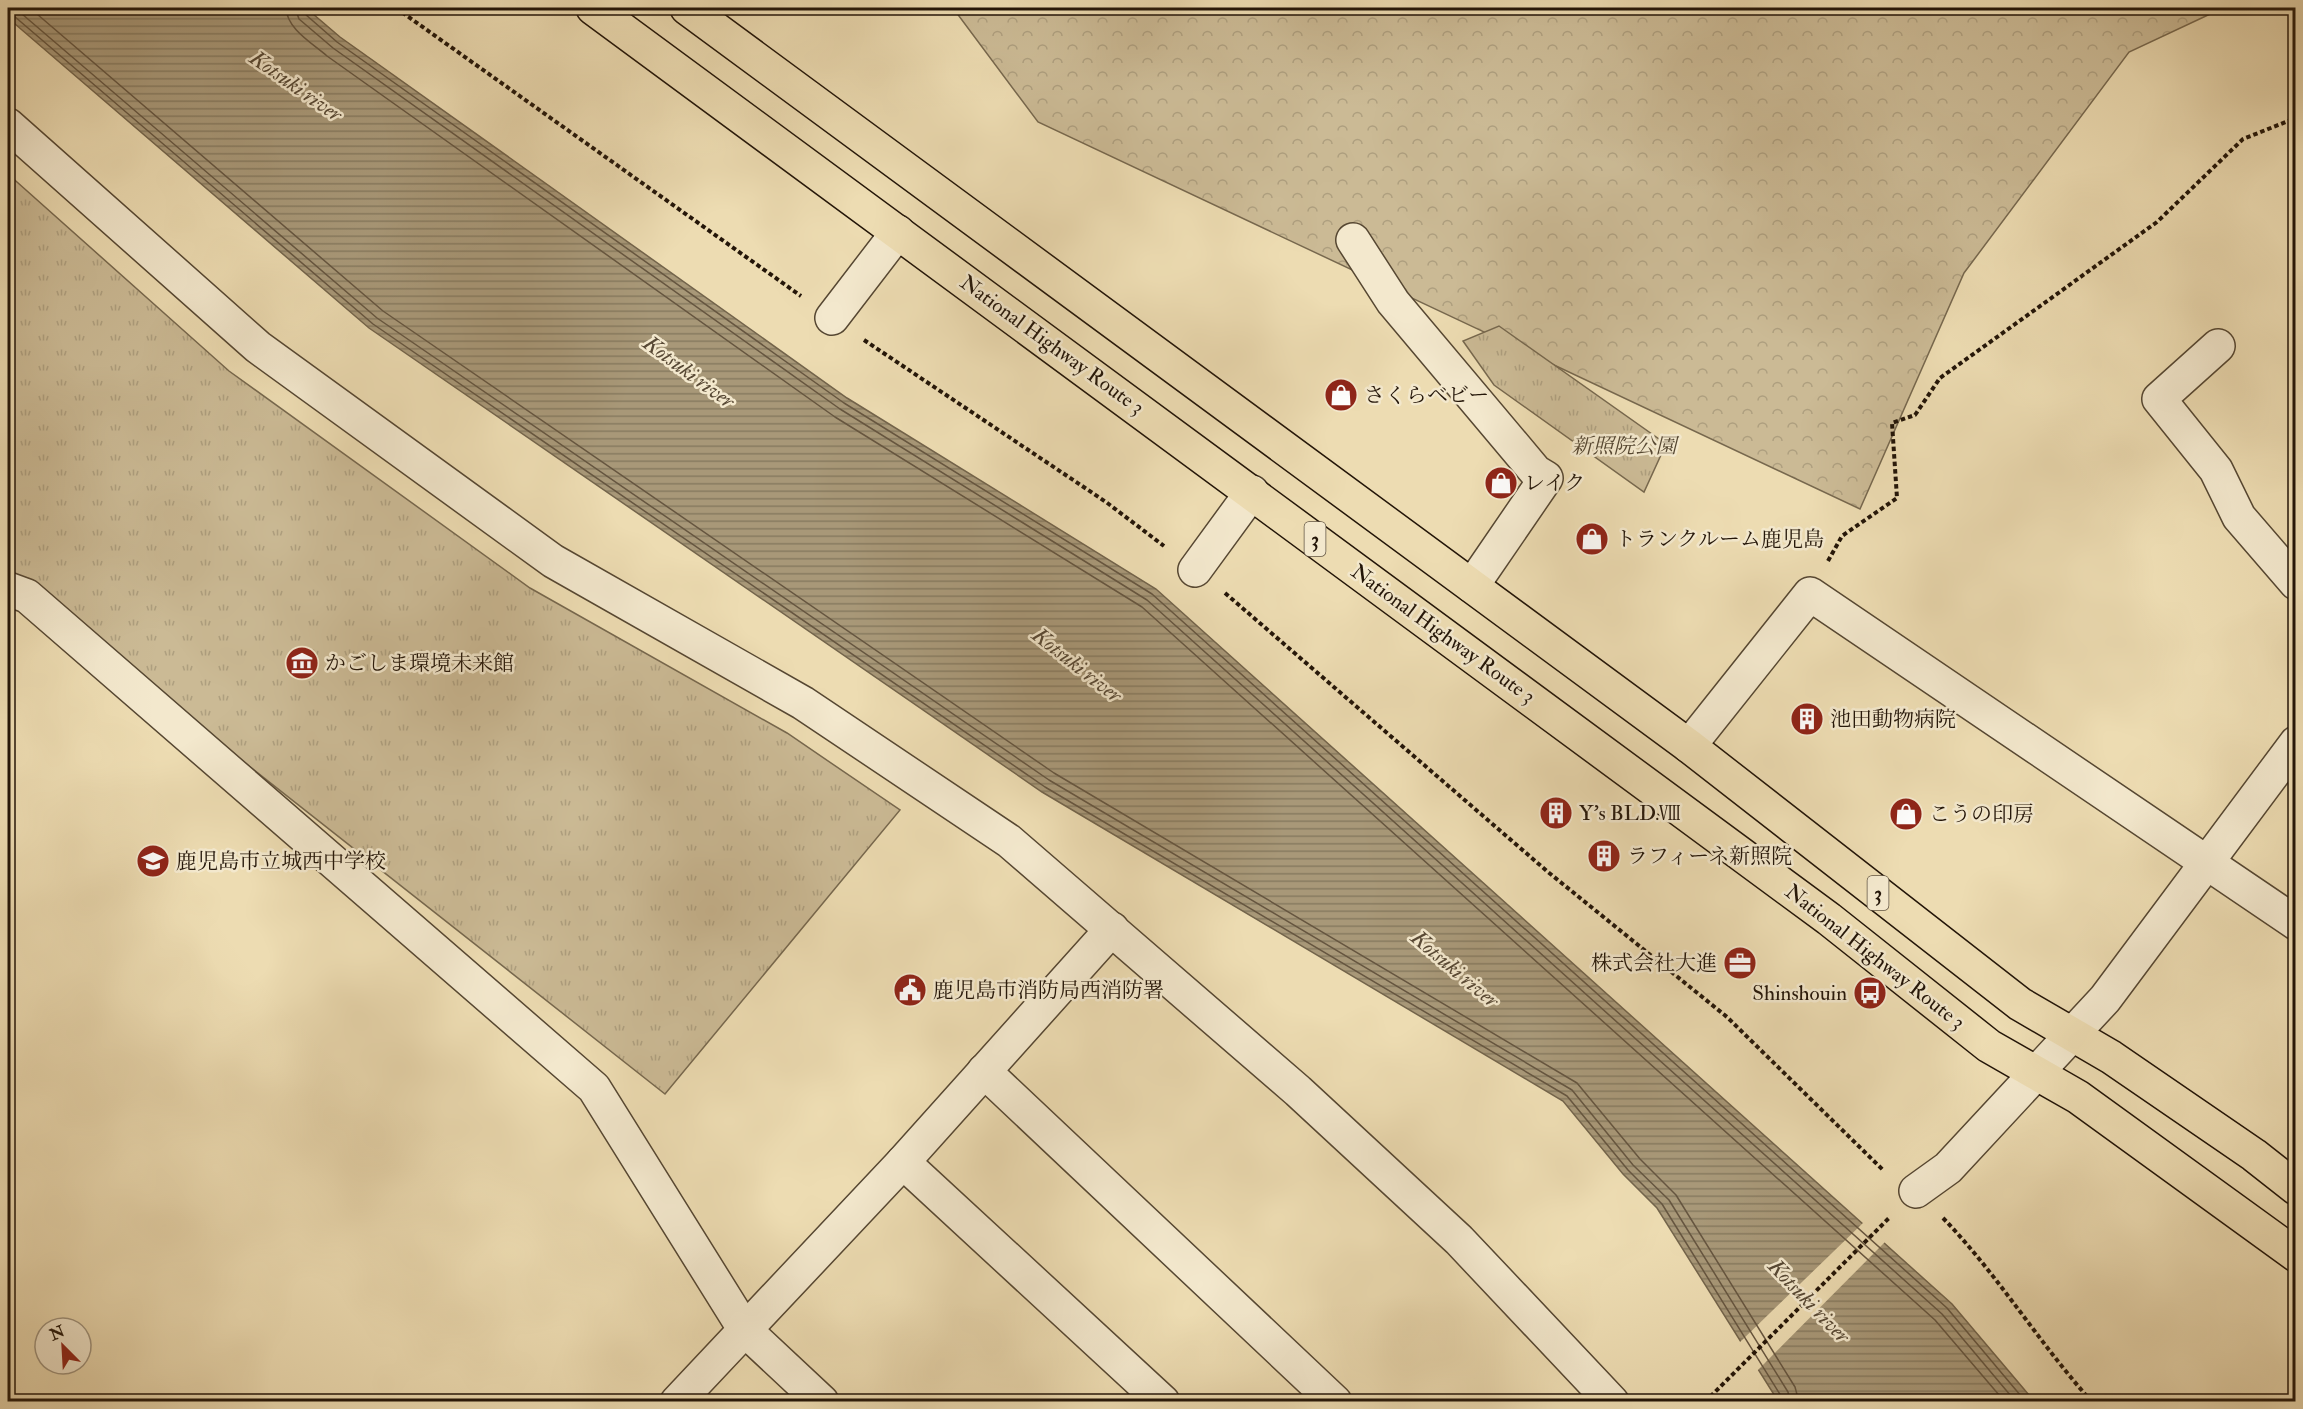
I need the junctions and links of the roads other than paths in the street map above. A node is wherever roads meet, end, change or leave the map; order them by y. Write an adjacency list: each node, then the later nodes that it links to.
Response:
1 (593, 8): 4 (highway, National Highway Route 3 / 3)
2 (687, 8): 11 (highway, 3)
3 (8, 125): 17 (street)
4 (898, 232): 6 (street); 8 (highway, National Highway Route 3 / 3)
5 (1353, 240): 11 (street)
6 (832, 318)
7 (2218, 346): 10 (street)
8 (1252, 492): 9 (street); 20 (highway, National Highway Route 3 / 3)
9 (1195, 570)
10 (2295, 582)
11 (1472, 586): 14 (highway, 3)
12 (8, 589): 25 (street)
13 (2295, 743): 15 (street)
14 (1689, 746): 15 (street); 18 (highway, 3)
15 (2206, 861): 16 (street); 18 (street)
16 (2295, 923)
17 (1112, 928): 19 (street); 30 (street)
18 (2071, 1035): 20 (street); 22 (highway, 3)
19 (984, 1071): 21 (street); 29 (street)
20 (2035, 1073): 23 (street); 24 (highway, National Highway Route 3 / 3)
21 (903, 1162): 25 (street); 28 (street)
22 (2295, 1188)
23 (1916, 1191)
24 (2295, 1255)
25 (745, 1330): 26 (street); 27 (street)
26 (676, 1401)
27 (822, 1401)
28 (1163, 1401)
29 (1335, 1401)
30 (1612, 1401)

